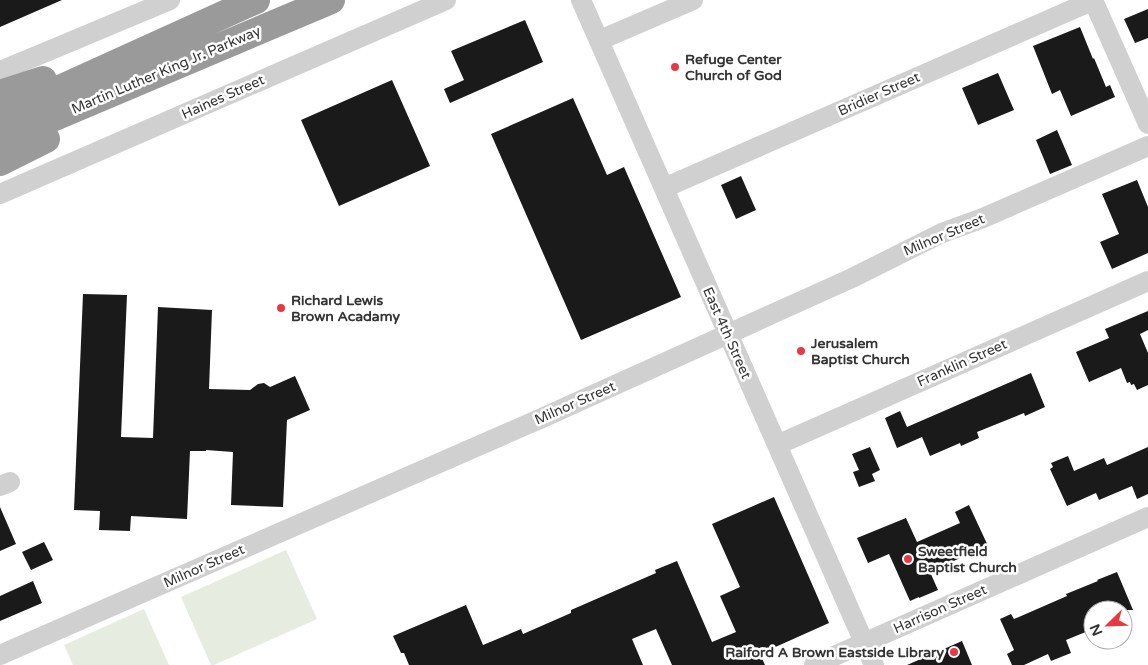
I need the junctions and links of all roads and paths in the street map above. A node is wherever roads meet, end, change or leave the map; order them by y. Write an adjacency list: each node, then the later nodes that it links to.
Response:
1 (170, 0): 11 (street)
2 (256, 0): 10 (highway, Martin Luther King Jr. Parkway)
3 (331, 0): 8 (highway, Martin Luther King Jr. Parkway)
4 (446, 0): 19 (street, Haines Street)
5 (582, 0): 9 (street, East 4th Street)
6 (693, 0): 9 (street)
7 (1093, 0): 14 (street); 18 (street, Bridier Street)
8 (255, 32): 15 (highway, Martin Luther King Jr. Parkway); 17 (highway)
9 (600, 40): 18 (street, East 4th Street)
10 (114, 63): 12 (highway); 13 (highway, Martin Luther King Jr. Parkway)
11 (0, 71)
12 (0, 94)
13 (0, 116)
14 (1148, 124)
15 (0, 140)
16 (1148, 146): 21 (street, Milnor Street)
17 (0, 162)
18 (664, 188): 21 (street, East 4th Street)
19 (0, 194)
20 (1148, 281): 22 (street, Franklin Street)
21 (728, 334): 22 (street, East 4th Street); 25 (street, Milnor Street)
22 (777, 445): 24 (street, East 4th Street)
23 (1148, 517): 24 (street, Harrison Street)
24 (864, 643): 26 (street, Harrison Street); 27 (street, East 4th Street)
25 (0, 655)
26 (814, 665)
27 (874, 665)

